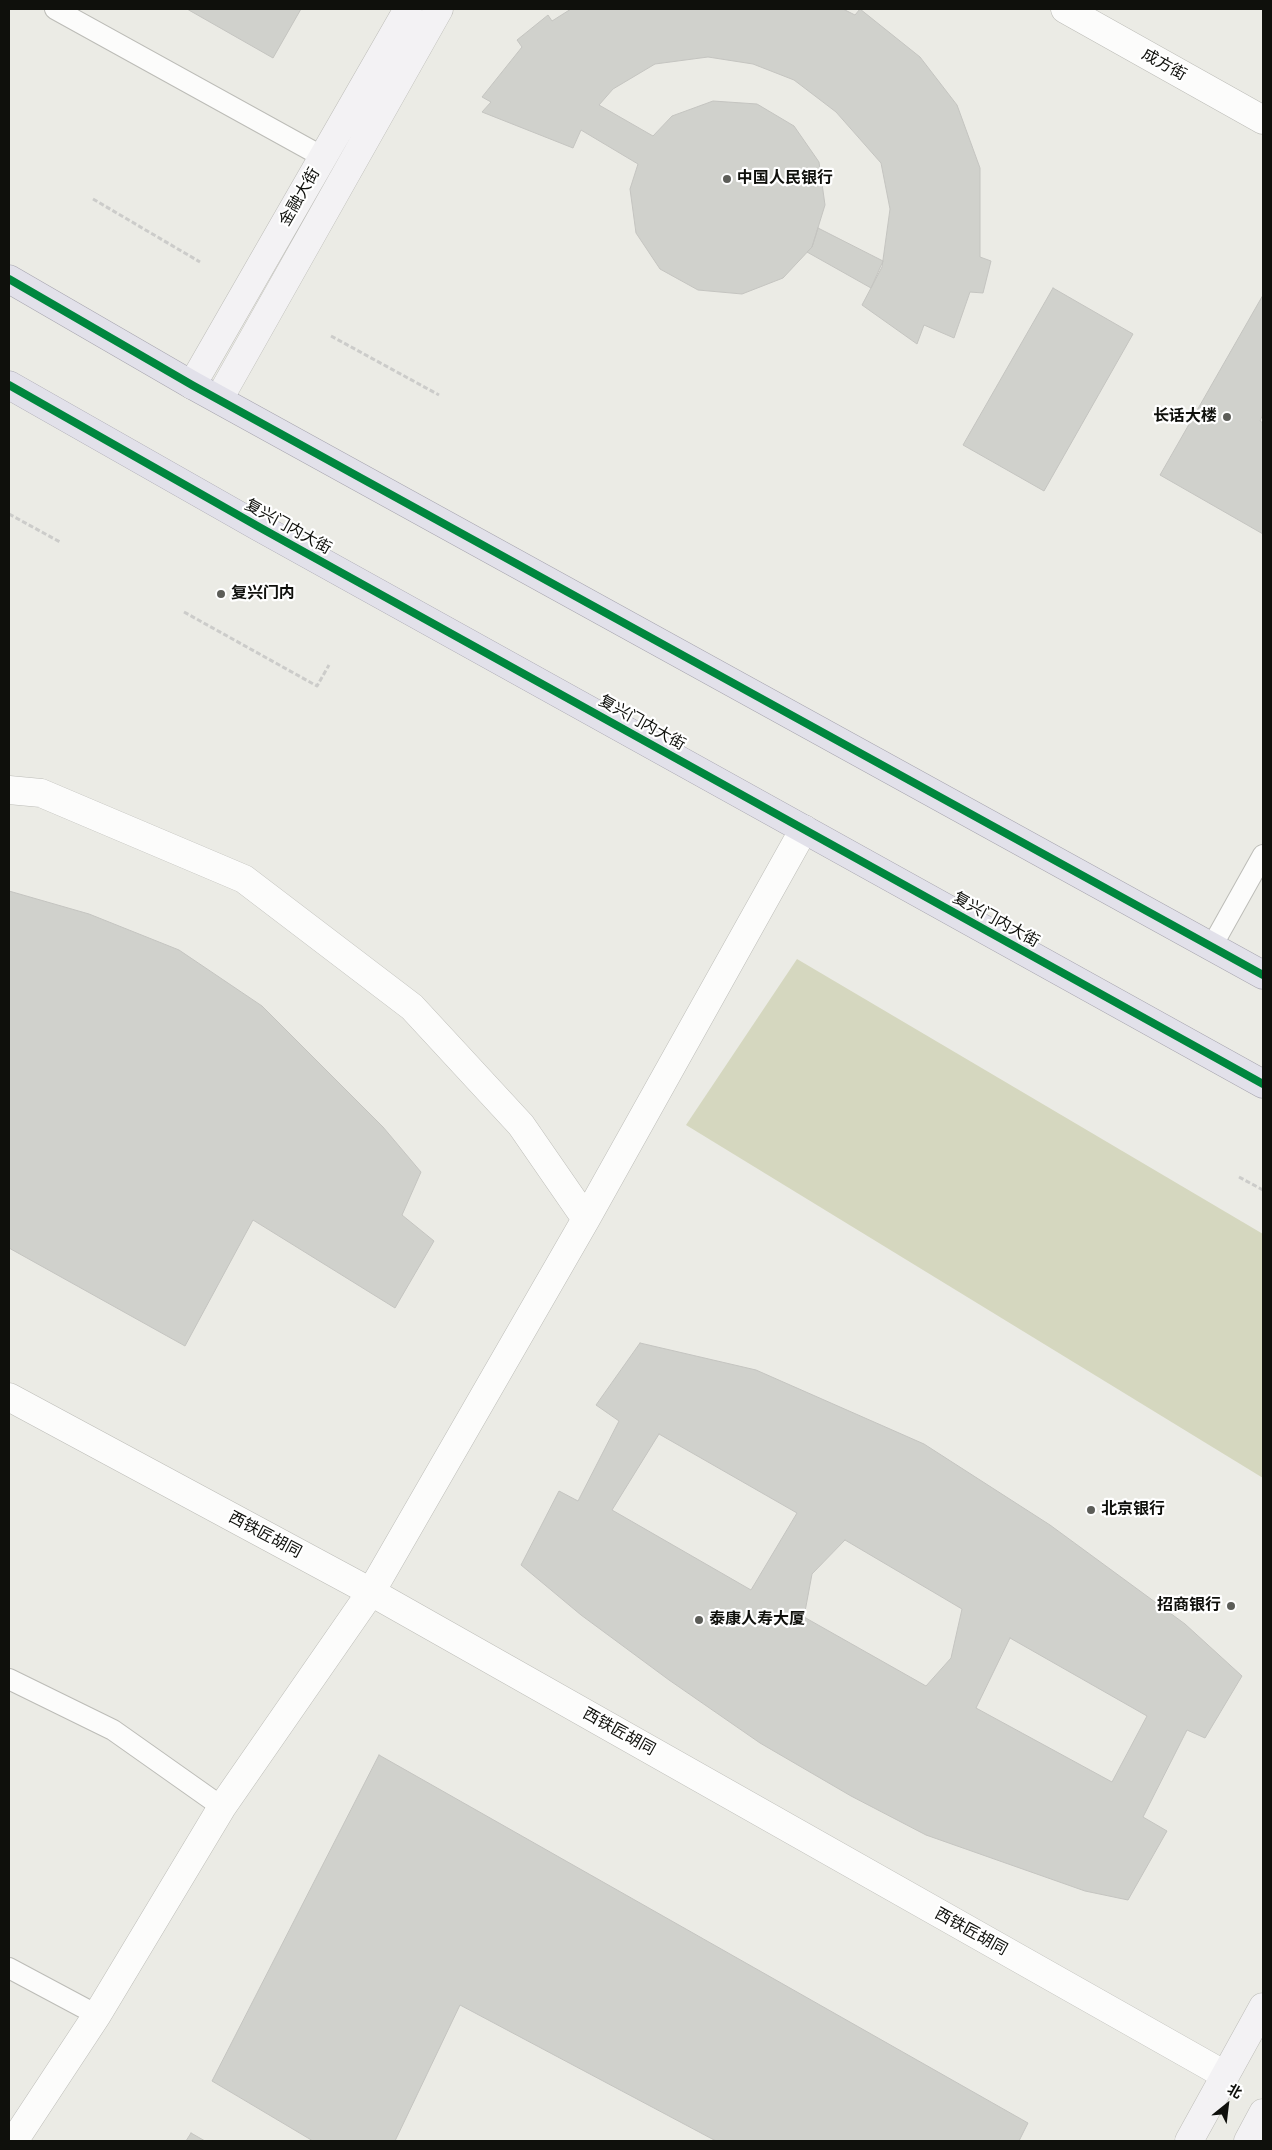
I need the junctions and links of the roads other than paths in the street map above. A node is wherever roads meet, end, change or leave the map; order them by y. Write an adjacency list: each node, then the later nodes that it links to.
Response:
1 (56, 9): 6 (lane)
2 (408, 9): 6 (main road, 金融大街)
3 (439, 9): 10 (main road)
4 (1066, 9): 5 (street, 成方街)
5 (1263, 120)
6 (323, 158): 9 (main road, 金融大街)
7 (9, 279): 9 (highway)
8 (9, 385): 12 (highway, 复兴门内大街)
9 (192, 385): 10 (highway)
10 (219, 399): 14 (highway)
11 (9, 790): 17 (street)
12 (804, 829): 16 (highway, 复兴门内大街); 17 (street)
13 (1263, 855): 14 (lane)
14 (1212, 946): 15 (highway)
15 (1263, 975)
16 (1263, 1084)
17 (586, 1219): 19 (street)
18 (9, 1397): 19 (street, 西铁匠胡同)
19 (371, 1592): 21 (street); 25 (street, 西铁匠胡同)
20 (9, 1679): 21 (lane)
21 (222, 1807): 24 (street)
22 (9, 1968): 24 (lane)
23 (1263, 2007): 25 (main road)
24 (98, 2015): 27 (street)
25 (1225, 2075): 28 (main road)
26 (1263, 2113): 29 (main road)
27 (14, 2141)
28 (1189, 2141)
29 (1248, 2141)

